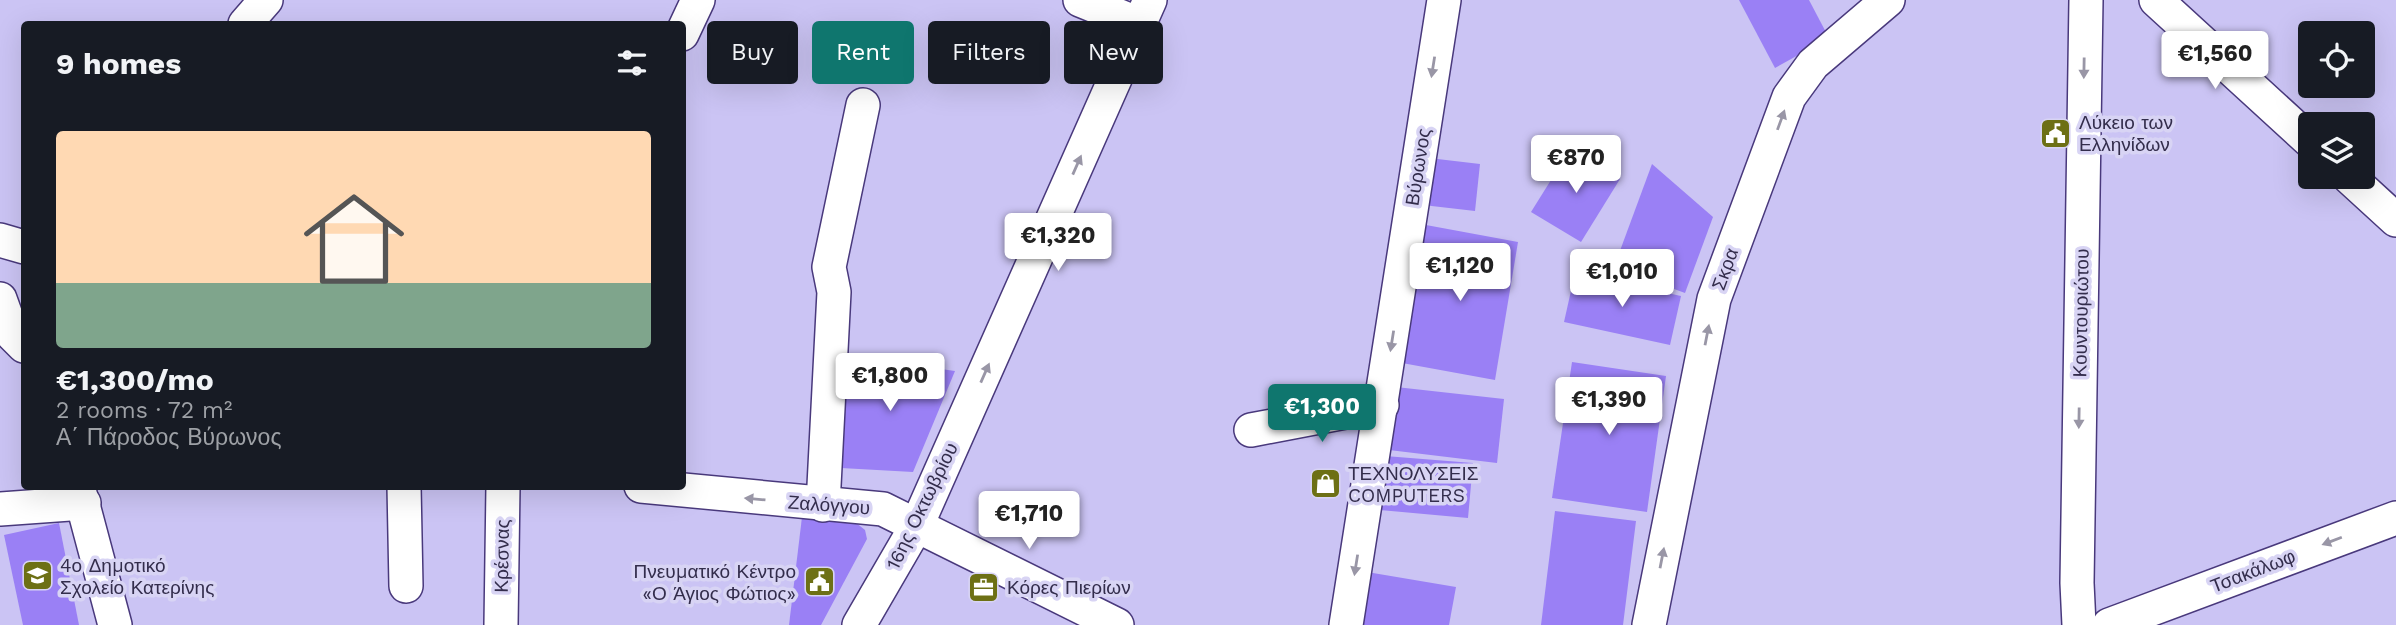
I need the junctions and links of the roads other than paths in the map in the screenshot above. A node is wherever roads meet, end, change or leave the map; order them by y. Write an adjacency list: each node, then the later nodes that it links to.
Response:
1 (266, 0): 9 (street)
2 (698, 0): 10 (street)
3 (1080, 0): 8 (street)
4 (1444, 0): 19 (street, Βύρωνος, one-way to 19)
5 (1888, 0): 35 (street, Σκρα, one-way to 5)
6 (2086, 0): 36 (street, Κουντουριώτου, one-way to 36)
7 (2156, 0): 12 (street)
8 (1145, 12): 28 (street, 16ης Οκτωβρίου, one-way to 8)
9 (248, 21)
10 (686, 26)
11 (863, 105): 25 (street)
12 (2298, 130)
13 (2362, 189): 14 (street)
14 (2396, 220)
15 (0, 240): 16 (street)
16 (21, 246)
17 (0, 299): 18 (street)
18 (12, 340)
19 (1382, 405): 20 (street); 34 (street, Βύρωνος, one-way to 34)
20 (1251, 430)
21 (404, 490): 29 (street)
22 (503, 490): 31 (street, Κρέσνας)
23 (679, 490): 25 (street, Ζαλόγγου, one-way to 23)
24 (81, 495): 26 (street); 30 (street)
25 (823, 505): 28 (street, Ζαλόγγου)
26 (0, 509)
27 (2396, 518): 37 (street, Τσακάλωφ, one-way to 37)
28 (917, 524): 32 (street, 16ης Οκτωβρίου); 33 (street, Ζαλόγγου)
29 (406, 586)
30 (115, 625)
31 (501, 625)
32 (859, 625)
33 (1117, 625)
34 (1346, 625)
35 (1649, 625)
36 (2079, 625)
37 (2109, 625)

